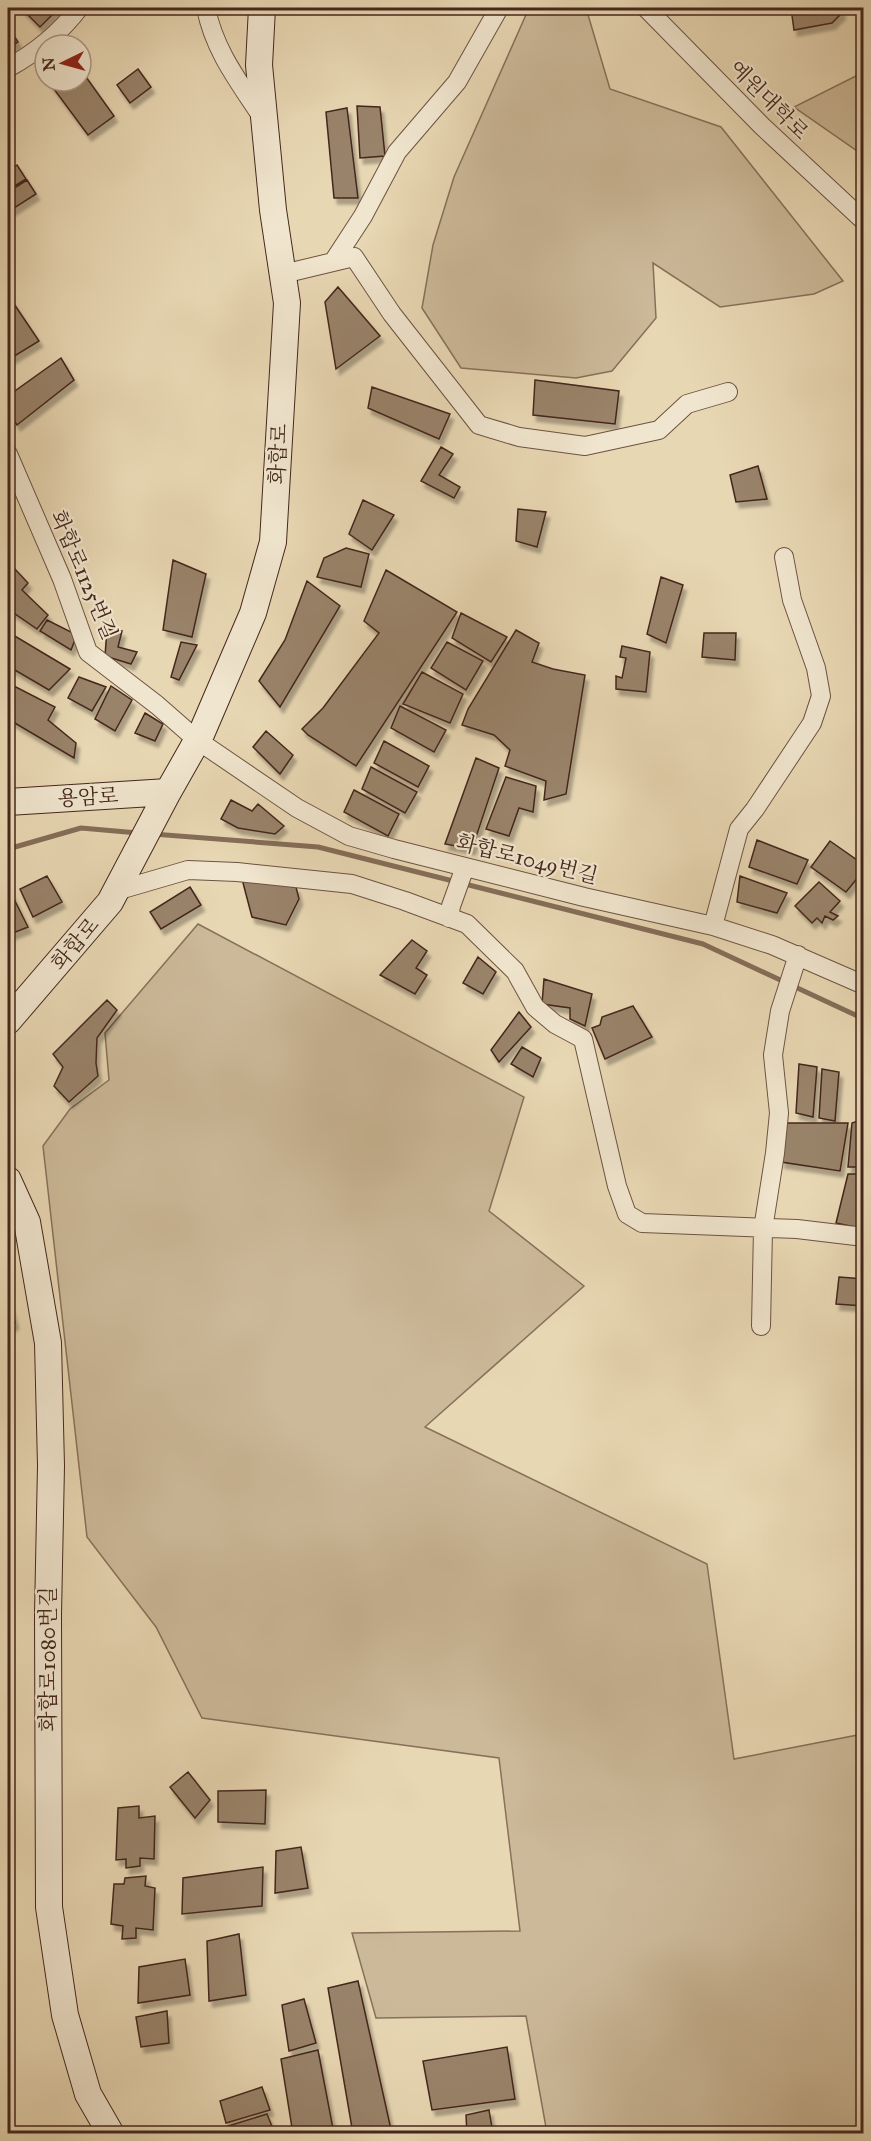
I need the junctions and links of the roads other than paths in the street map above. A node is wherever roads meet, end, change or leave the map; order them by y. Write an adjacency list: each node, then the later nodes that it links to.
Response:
1 (79, 8): 6 (street)
2 (206, 8): 7 (street)
3 (262, 8): 7 (street, 화합로)
4 (500, 8): 9 (street)
5 (646, 8): 8 (street, 예원대학로)
6 (8, 68)
7 (264, 119): 10 (street, 화합로)
8 (864, 221)
9 (333, 262): 10 (street); 11 (street)
10 (283, 274): 14 (street, 화합로)
11 (728, 392)
12 (8, 454): 14 (street, 화합로1125번길)
13 (784, 557): 20 (street)
14 (197, 740): 15 (street, 화합로); 17 (street, 화합로1049번길)
15 (168, 792): 16 (street, 용암로); 18 (street, 화합로)
16 (8, 802)
17 (464, 869): 19 (street); 20 (street, 화합로1049번길)
18 (116, 891): 19 (street); 23 (street, 화합로)
19 (450, 912): 25 (street)
20 (713, 926): 21 (street, 화합로1049번길)
21 (798, 955): 22 (street, 화합로1049번길); 25 (street)
22 (864, 985)
23 (8, 1021)
24 (8, 1180): 28 (street, 화합로1080번길)
25 (763, 1229): 26 (street); 27 (street)
26 (864, 1237)
27 (761, 1326)
28 (111, 2133)

